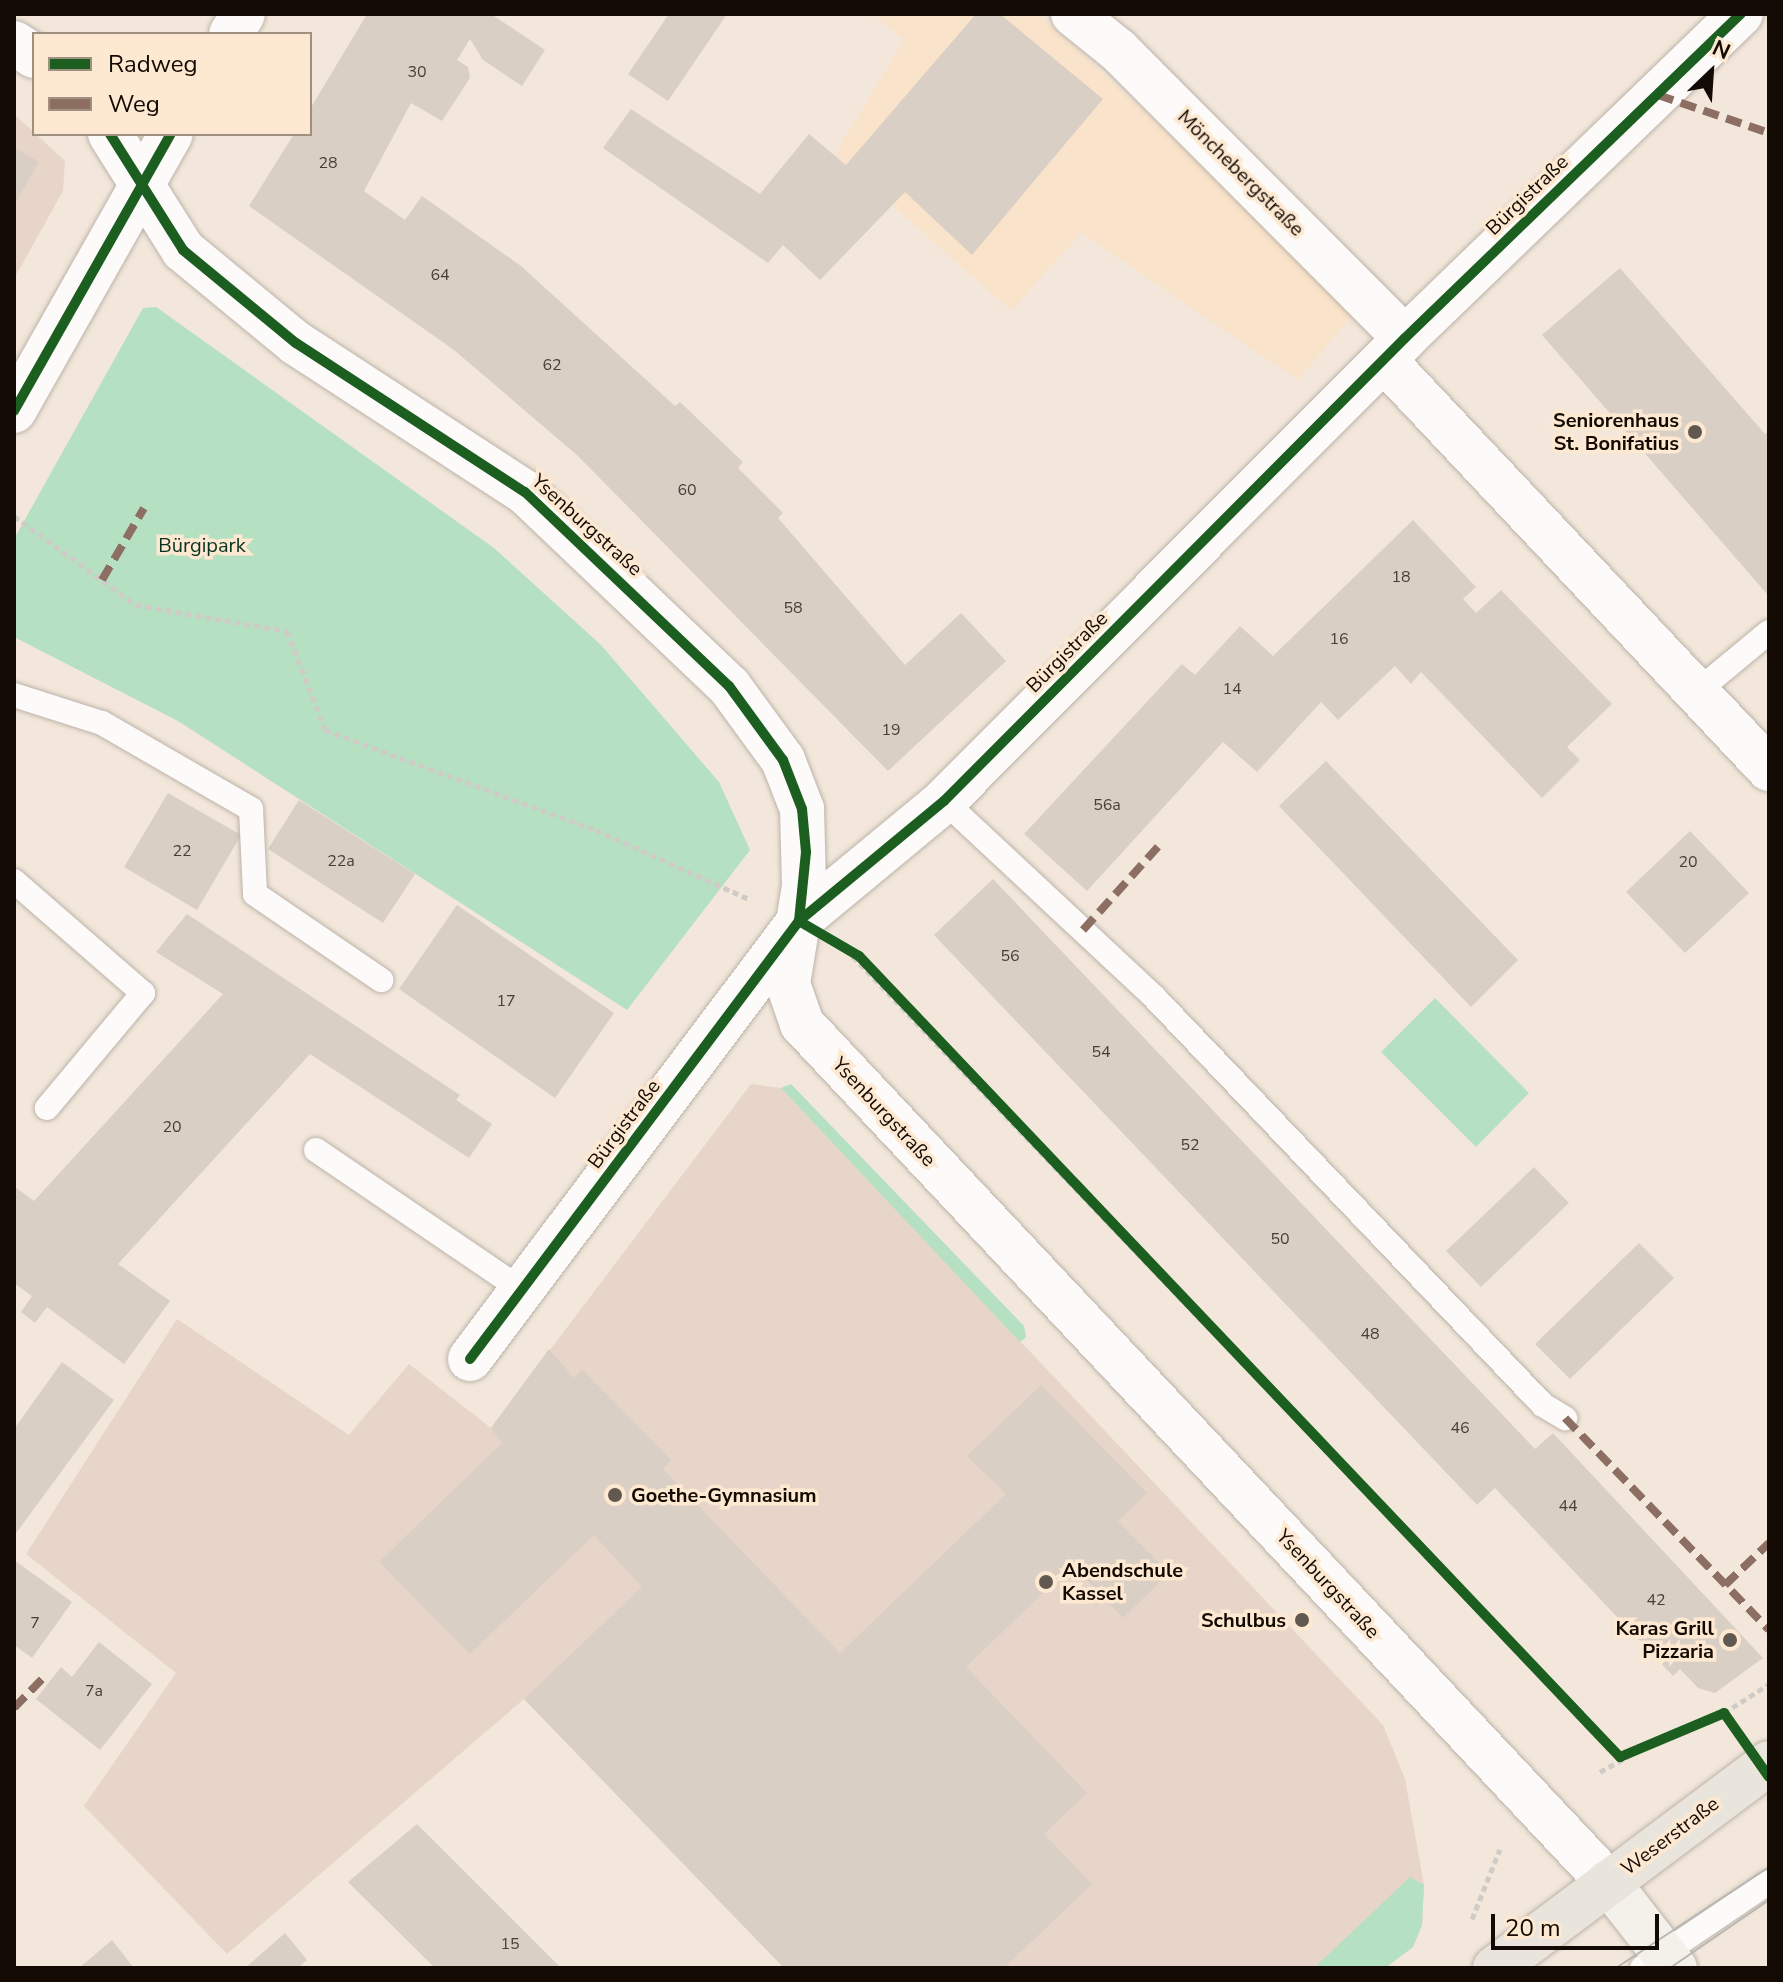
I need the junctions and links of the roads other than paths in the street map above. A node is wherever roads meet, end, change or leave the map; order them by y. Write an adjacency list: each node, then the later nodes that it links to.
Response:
1 (243, 14): 4 (street)
2 (1073, 14): 10 (street, Mönchebergstraße)
3 (1741, 14): 10 (street, Bürgistraße)
4 (232, 32)
5 (14, 43): 6 (street)
6 (32, 55)
7 (111, 136): 9 (street, Ysenburgstraße)
8 (170, 136): 9 (street)
9 (141, 184): 11 (street); 18 (street, Ysenburgstraße)
10 (1394, 349): 13 (street); 16 (street, Bürgistraße)
11 (14, 411)
12 (1769, 632): 13 (lane)
13 (1694, 694): 15 (street)
14 (14, 695): 19 (lane)
15 (1769, 769)
16 (944, 801): 18 (street, Bürgistraße); 24 (lane)
17 (14, 881): 20 (lane)
18 (799, 921): 22 (street, Bürgistraße); 26 (street, Ysenburgstraße)
19 (381, 980)
20 (47, 1108)
21 (316, 1150): 22 (lane)
22 (522, 1290): 23 (street, Bürgistraße)
23 (470, 1359)
24 (1565, 1418)
25 (1769, 1763): 26 (main road, Weserstraße)
26 (1608, 1882): 28 (main road, Ysenburgstraße); 29 (main road, Weserstraße)
27 (1769, 1882): 28 (lane)
28 (1660, 1963)
29 (1495, 1968)

